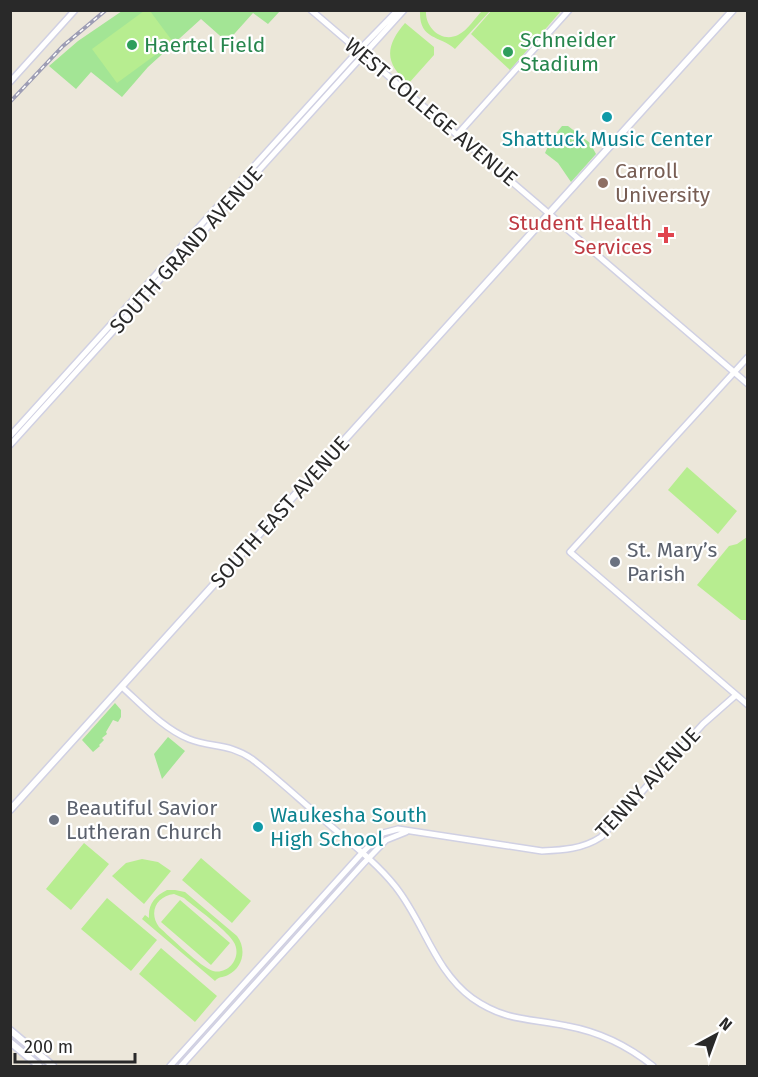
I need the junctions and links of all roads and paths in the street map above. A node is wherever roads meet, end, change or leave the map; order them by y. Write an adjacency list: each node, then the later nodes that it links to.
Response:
1 (75, 10): 8 (street)
2 (311, 10): 7 (street, WEST COLLEGE AVENUE)
3 (398, 10): 7 (street)
4 (404, 10): 7 (street)
5 (569, 10): 9 (street)
6 (733, 10): 10 (main road, SOUTH EAST AVENUE)
7 (361, 53): 9 (street, WEST COLLEGE AVENUE); 14 (street, SOUTH GRAND AVENUE); 15 (street, SOUTH GRAND AVENUE)
8 (10, 82)
9 (457, 135): 10 (street, WEST COLLEGE AVENUE)
10 (551, 214): 12 (street, WEST COLLEGE AVENUE); 16 (main road, SOUTH EAST AVENUE)
11 (747, 357): 12 (street)
12 (734, 372): 13 (street, WEST COLLEGE AVENUE); 17 (street)
13 (747, 384)
14 (10, 436)
15 (10, 445)
16 (122, 687): 19 (main road, SOUTH EAST AVENUE); 21 (street)
17 (736, 695): 18 (street); 20 (street, TENNY AVENUE)
18 (747, 705)
19 (10, 810)
20 (408, 832): 21 (street, TENNY AVENUE); 22 (street)
21 (362, 853): 22 (street); 27 (street, TENNY AVENUE)
22 (369, 858): 28 (street); 29 (street)
23 (10, 1030): 26 (main road)
24 (10, 1042): 25 (main road)
25 (39, 1066)
26 (52, 1066)
27 (170, 1066)
28 (182, 1066)
29 (653, 1066)

